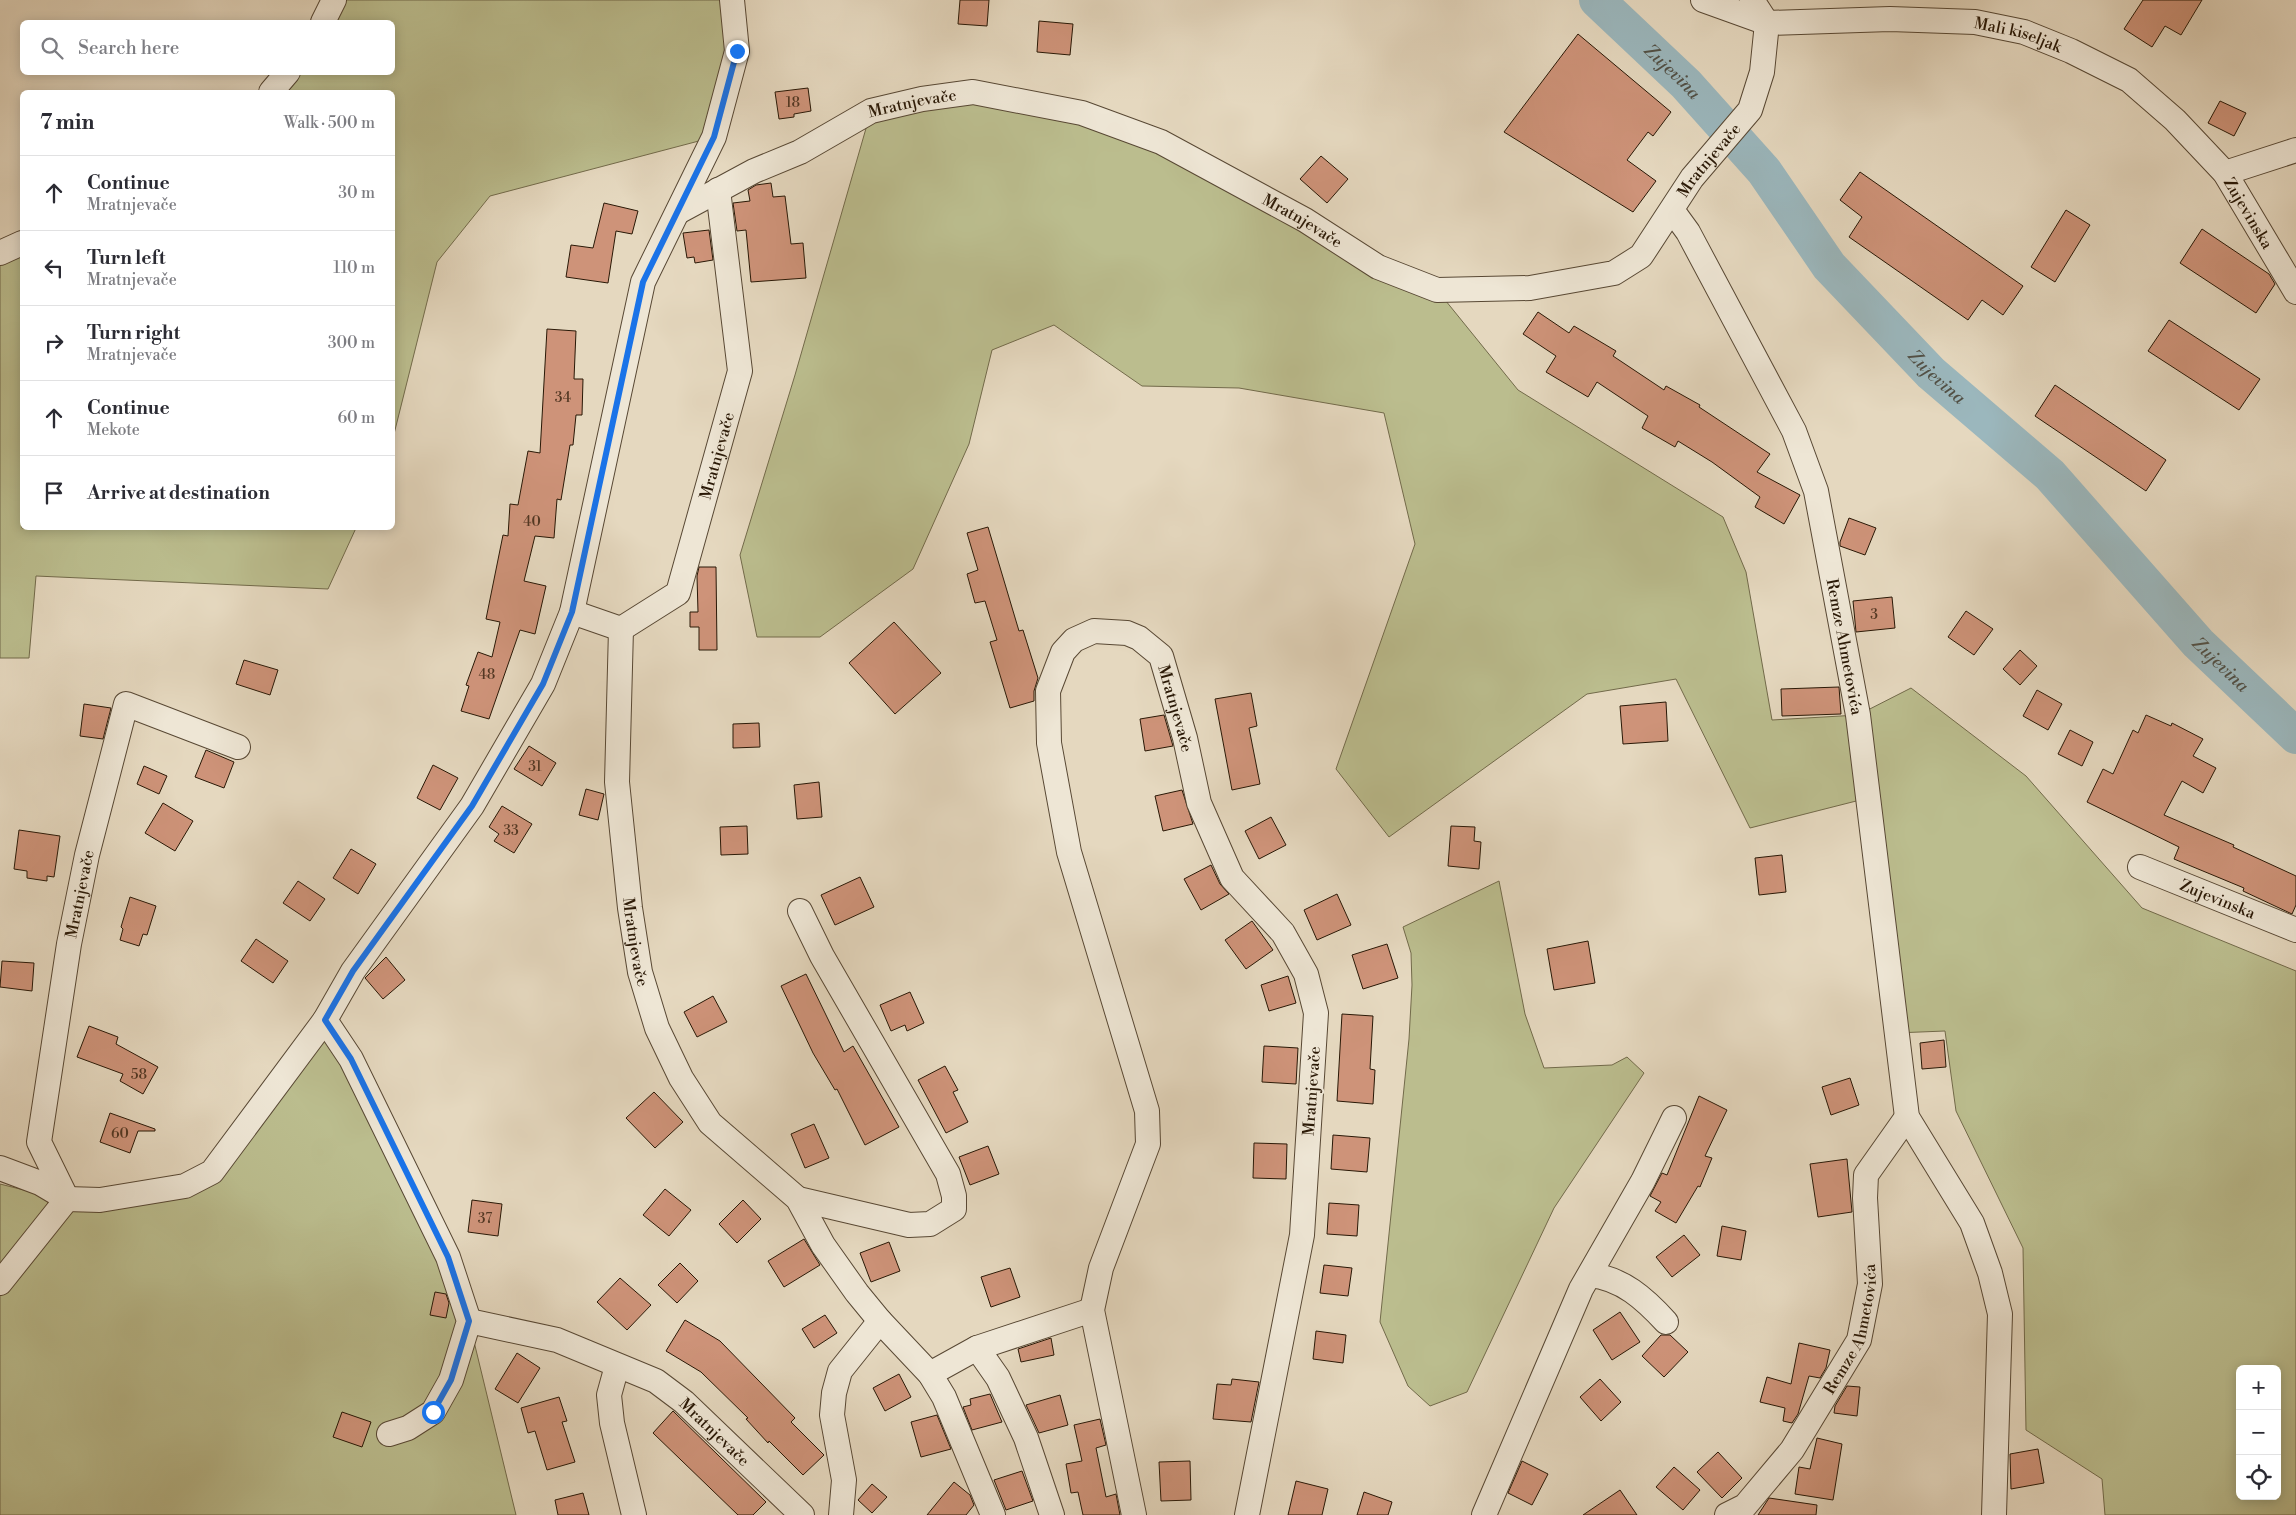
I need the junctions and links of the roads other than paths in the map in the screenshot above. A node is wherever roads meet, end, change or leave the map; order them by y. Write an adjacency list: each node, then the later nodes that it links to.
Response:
1 (334, 0): 5 (street)
2 (732, 0): 13 (street)
3 (1703, 0): 6 (street, Mali kiseljak)
4 (1752, 0): 6 (street)
5 (324, 20)
6 (1767, 23): 10 (street, Mali kiseljak); 12 (street, Mratnjevače)
7 (285, 75): 8 (street)
8 (273, 90)
9 (2296, 150): 10 (street, Zujevinska)
10 (2225, 174): 16 (street, Zujevinska)
11 (718, 190): 12 (street, Mratnjevače); 13 (street, Mratnjevače); 18 (street, Mratnjevače)
12 (1672, 210): 24 (street, Remze Ahmetovića)
13 (678, 212): 17 (street)
14 (20, 244): 15 (street)
15 (0, 253)
16 (2296, 292)
17 (572, 612): 18 (street); 23 (street)
18 (622, 629): 28 (street, Mratnjevače)
19 (238, 746): 27 (street, Mratnjevače)
20 (2140, 866): 22 (street, Zujevinska)
21 (800, 911): 28 (street, Mratnjevače)
22 (2296, 930)
23 (325, 1020): 27 (street); 32 (street)
24 (1907, 1117): 47 (street, Remze Ahmetovića); 48 (street, Remze Ahmetovića)
25 (1674, 1118): 29 (street)
26 (0, 1168): 27 (street)
27 (67, 1199): 30 (street)
28 (798, 1199): 33 (street, Mratnjevače)
29 (1590, 1275): 34 (street); 46 (street)
30 (0, 1283)
31 (1092, 1310): 35 (street); 44 (street, Mratnjevače); 45 (street, Mratnjevače)
32 (469, 1321): 36 (street, Mratnjevače); 38 (street)
33 (880, 1321): 37 (street, Mratnjevače); 41 (street)
34 (1666, 1322)
35 (976, 1348): 37 (street); 43 (street)
36 (618, 1366): 39 (street); 40 (street, Mratnjevače)
37 (930, 1374): 42 (street, Mratnjevače)
38 (388, 1434)
39 (634, 1515)
40 (802, 1515)
41 (841, 1515)
42 (993, 1515)
43 (1052, 1515)
44 (1134, 1515)
45 (1247, 1515)
46 (1484, 1515)
47 (1727, 1515)
48 (1994, 1515)

